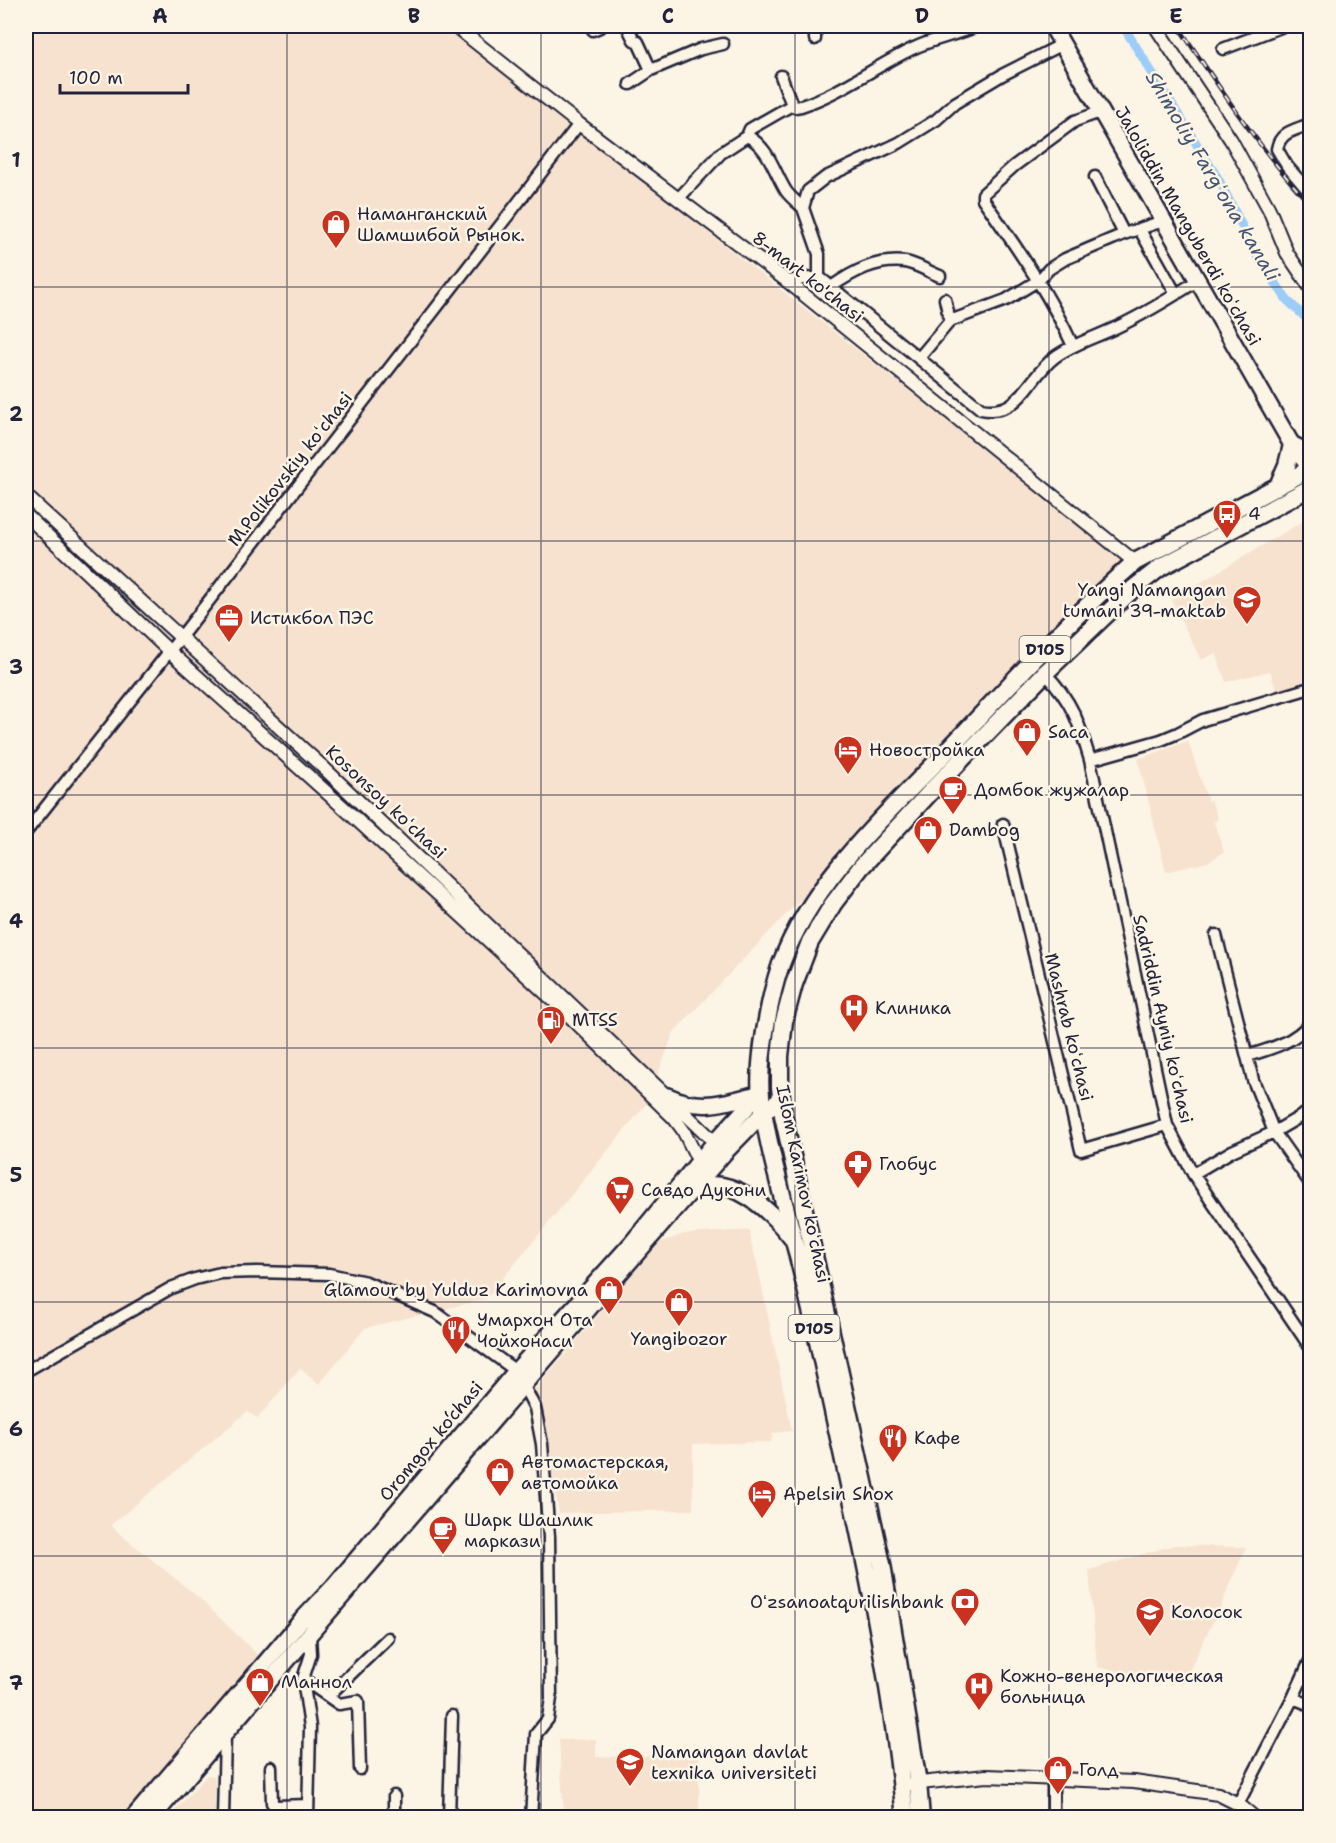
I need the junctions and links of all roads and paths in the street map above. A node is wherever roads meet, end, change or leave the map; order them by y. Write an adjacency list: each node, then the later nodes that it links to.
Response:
1 (454, 26): 17 (street, 8-mart ko'chasi)
2 (627, 26): 12 (street)
3 (815, 26): 8 (street)
4 (977, 26): 15 (street)
5 (1052, 26): 10 (main road, Jaloliddin Manguberdi koʻchasi)
6 (1155, 26): 33 (street)
7 (1283, 26): 11 (street)
8 (816, 39)
9 (723, 44): 12 (street)
10 (1063, 44): 16 (main road, Jaloliddin Manguberdi koʻchasi); 23 (street)
11 (1223, 49)
12 (651, 70): 14 (street)
13 (781, 76): 15 (street)
14 (630, 84)
15 (792, 105): 19 (street)
16 (1100, 112): 24 (main road, Jaloliddin Manguberdi koʻchasi); 29 (street)
17 (579, 124): 22 (street, 8-mart ko'chasi); 47 (street, M.Polikovskiy koʻchasi)
18 (1311, 124): 21 (street)
19 (747, 136): 22 (street); 23 (street)
20 (1095, 177): 26 (street)
21 (1311, 193)
22 (678, 199): 31 (street, 8-mart ko'chasi)
23 (803, 208): 28 (street)
24 (1163, 221): 25 (street); 30 (main road, Jaloliddin Manguberdi koʻchasi)
25 (1140, 230): 26 (street); 34 (street)
26 (1124, 234): 29 (street)
27 (940, 276): 32 (street)
28 (819, 277): 31 (street); 32 (street)
29 (1039, 280): 36 (street); 37 (street)
30 (1197, 280): 34 (street); 39 (main road, Jaloliddin Manguberdi koʻchasi)
31 (787, 281): 46 (street, 8-mart ko'chasi)
32 (831, 287): 38 (street)
33 (1311, 287)
34 (1176, 294): 37 (street)
35 (945, 299): 36 (street)
36 (950, 321): 38 (street)
37 (1073, 346): 38 (street)
38 (919, 358)
39 (1292, 445): 40 (main road); 41 (main road, Jaloliddin Manguberdi koʻchasi); 42 (main road)
40 (1311, 454)
41 (1311, 468): 42 (main road, Islom Karimov koʻchasi / D105)
42 (1278, 486): 46 (main road, Islom Karimov koʻchasi / D105)
43 (1311, 488): 49 (main road, Islom Karimov koʻchasi / D105)
44 (26, 496): 47 (street, Kosonsoy koʻchasi)
45 (26, 516): 48 (street, Kosonsoy koʻchasi)
46 (1135, 562): 57 (main road, Islom Karimov koʻchasi / D105)
47 (180, 638): 48 (street, M.Polikovskiy koʻchasi); 59 (street, Kosonsoy koʻchasi)
48 (169, 651): 53 (street, M.Polikovskiy koʻchasi); 65 (street, Kosonsoy koʻchasi)
49 (1045, 674): 51 (street, Sadriddin Ayniy koʻchasi); 58 (main road, Islom Karimov koʻchasi / D105)
50 (1311, 688): 51 (street)
51 (1090, 760): 62 (street, Sadriddin Ayniy koʻchasi)
52 (1003, 824): 62 (street, Mashrab koʻchasi)
53 (26, 832)
54 (1216, 935): 56 (street)
55 (1311, 1023): 56 (street)
56 (1247, 1056): 63 (street)
57 (760, 1093): 58 (main road); 59 (main road); 61 (main road, Islom Karimov koʻchasi / D105); 64 (main road, Oromgox ko‘chasi)
58 (780, 1093): 61 (main road, Oromgox ko‘chasi); 87 (main road, Islom Karimov koʻchasi / D105)
59 (668, 1096): 64 (street, Kosonsoy koʻchasi)
60 (1311, 1111): 63 (street)
61 (764, 1112): 64 (main road, Oromgox ko‘chasi); 69 (main road, Islom Karimov koʻchasi / D105)
62 (1167, 1125): 66 (street, Sadriddin Ayniy koʻchasi)
63 (1274, 1132): 66 (street); 67 (street)
64 (720, 1147): 65 (main road, Oromgox ko‘chasi); 68 (main road, Oromgox ko‘chasi)
65 (699, 1162): 72 (main road, Oromgox ko‘chasi)
66 (1193, 1174): 70 (street, Sadriddin Ayniy koʻchasi)
67 (1311, 1183)
68 (693, 1190): 69 (main road); 73 (main road, Oromgox ko‘chasi)
69 (795, 1242): 87 (main road, Islom Karimov koʻchasi / D105)
70 (1311, 1347)
71 (26, 1371): 72 (street)
72 (516, 1371): 73 (street); 81 (main road, Oromgox ko‘chasi)
73 (524, 1385): 74 (main road, Oromgox ko‘chasi); 99 (street)
74 (310, 1635): 77 (street); 81 (main road, Oromgox ko‘chasi)
75 (388, 1638): 78 (street)
76 (1311, 1661): 79 (street)
77 (303, 1679): 78 (street); 90 (street)
78 (328, 1696): 85 (street)
79 (1293, 1698): 80 (street); 89 (street)
80 (1311, 1705)
81 (237, 1709): 83 (main road, Oromgox ko‘chasi); 92 (main road, Oromgox ko‘chasi)
82 (452, 1716): 98 (street)
83 (225, 1735): 93 (main road, Oromgox ko‘chasi); 94 (street)
84 (271, 1767): 91 (street)
85 (360, 1769)
86 (1053, 1779): 87 (street); 89 (street); 102 (street)
87 (910, 1784): 100 (main road, Islom Karimov koʻchasi / D105); 101 (main road, Islom Karimov koʻchasi / D105)
88 (394, 1796): 97 (street)
89 (1238, 1804): 103 (street)
90 (308, 1805): 91 (street); 96 (street)
91 (283, 1806): 95 (street)
92 (133, 1818)
93 (152, 1818)
94 (223, 1818)
95 (283, 1818)
96 (308, 1818)
97 (394, 1818)
98 (449, 1818)
99 (531, 1818)
100 (905, 1818)
101 (921, 1818)
102 (1053, 1818)
103 (1255, 1818)

